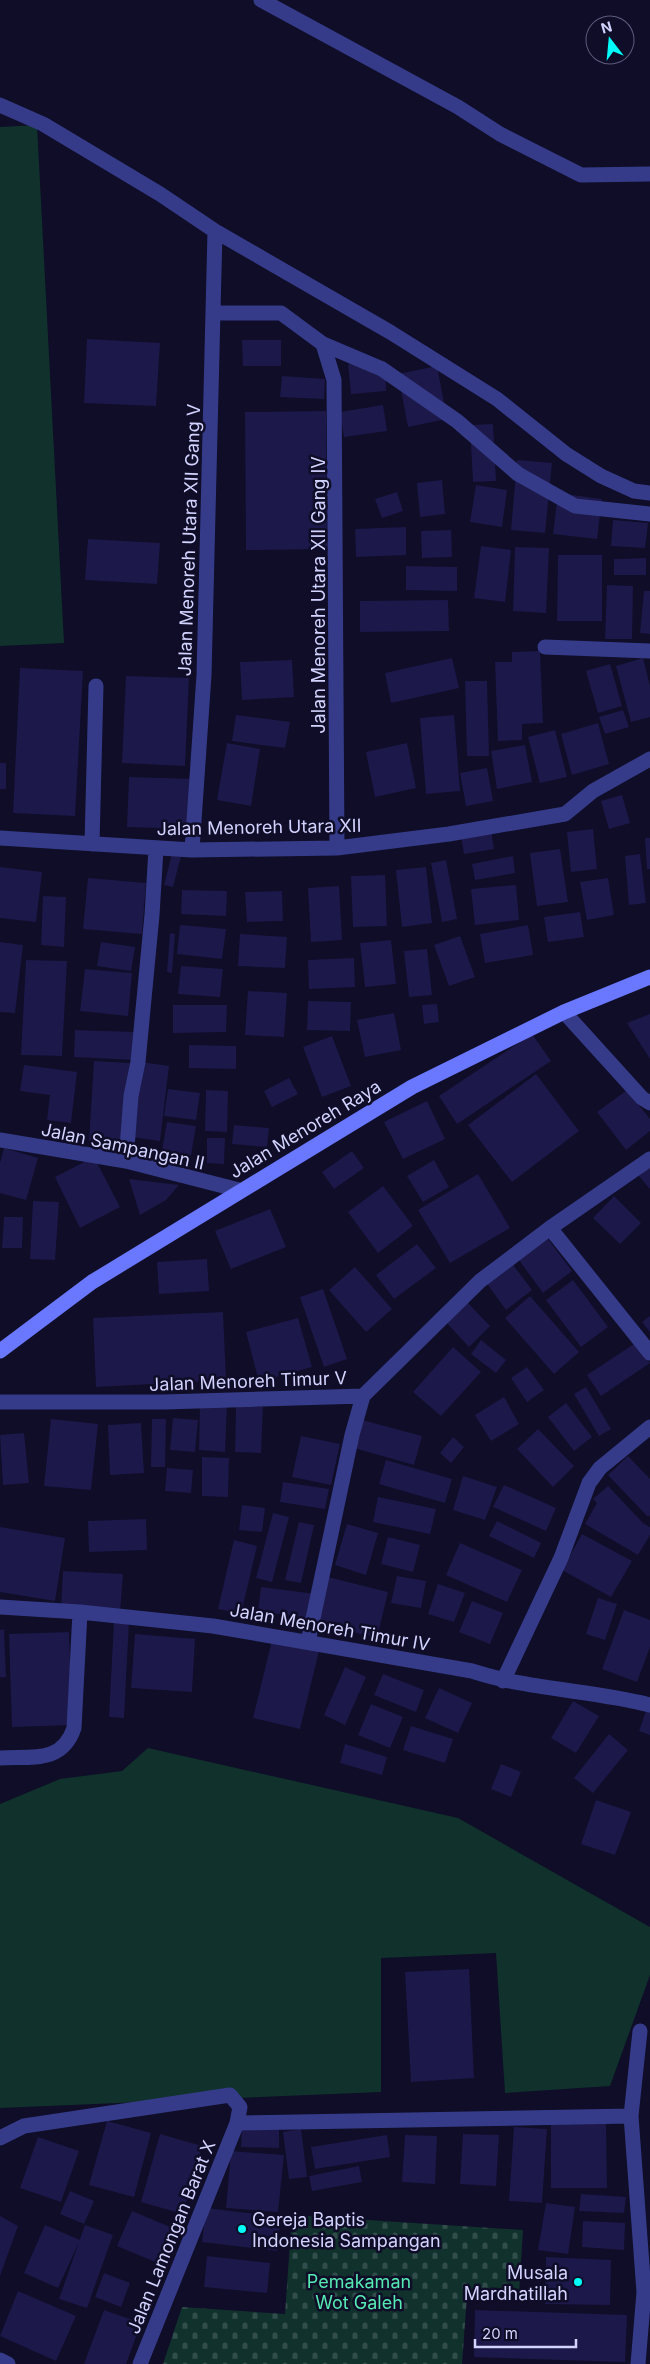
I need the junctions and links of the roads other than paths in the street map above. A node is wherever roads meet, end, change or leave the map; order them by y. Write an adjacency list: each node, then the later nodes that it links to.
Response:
1 (261, 0): 3 (street)
2 (0, 105): 4 (street)
3 (650, 174)
4 (215, 231): 5 (street, Jalan Menoreh Utara XII Gang V); 7 (street)
5 (214, 313): 6 (street); 17 (street, Jalan Menoreh Utara XII Gang V)
6 (323, 344): 8 (street); 16 (street, Jalan Menoreh Utara XII Gang IV)
7 (650, 493)
8 (650, 514)
9 (545, 647): 10 (street)
10 (650, 651)
11 (96, 686): 14 (street)
12 (650, 759): 16 (street, Jalan Menoreh Utara XII)
13 (0, 838): 14 (street, Jalan Menoreh Utara XII)
14 (92, 844): 15 (street, Jalan Menoreh Utara XII)
15 (156, 848): 17 (street, Jalan Menoreh Utara XII); 23 (street)
16 (337, 848): 17 (street, Jalan Menoreh Utara XII)
17 (192, 850)
18 (650, 977): 19 (main road, Jalan Menoreh Raya)
19 (564, 1012): 20 (street); 24 (main road, Jalan Menoreh Raya)
20 (650, 1103)
21 (0, 1140): 23 (street, Jalan Sampangan II)
22 (650, 1159): 25 (street, Jalan Menoreh Timur V)
23 (126, 1162): 24 (street, Jalan Sampangan II)
24 (239, 1190): 26 (main road, Jalan Menoreh Raya)
25 (550, 1228): 27 (street); 28 (street, Jalan Menoreh Timur V)
26 (0, 1351)
27 (650, 1353)
28 (363, 1396): 29 (street, Jalan Menoreh Timur V); 33 (street)
29 (0, 1402)
30 (650, 1427): 34 (street)
31 (0, 1607): 32 (street, Jalan Menoreh Timur IV)
32 (80, 1612): 33 (street, Jalan Menoreh Timur IV); 36 (street)
33 (308, 1642): 34 (street, Jalan Menoreh Timur IV)
34 (503, 1681): 35 (street, Jalan Menoreh Timur IV)
35 (650, 1705)
36 (0, 1758)
37 (640, 2031): 38 (street)
38 (631, 2116): 39 (street); 41 (street)
39 (237, 2123): 40 (street); 44 (street, Jalan Lamongan Barat X)
40 (0, 2138)
41 (647, 2292): 45 (street)
42 (0, 2360): 43 (street)
43 (8, 2364)
44 (140, 2364)
45 (638, 2364)

